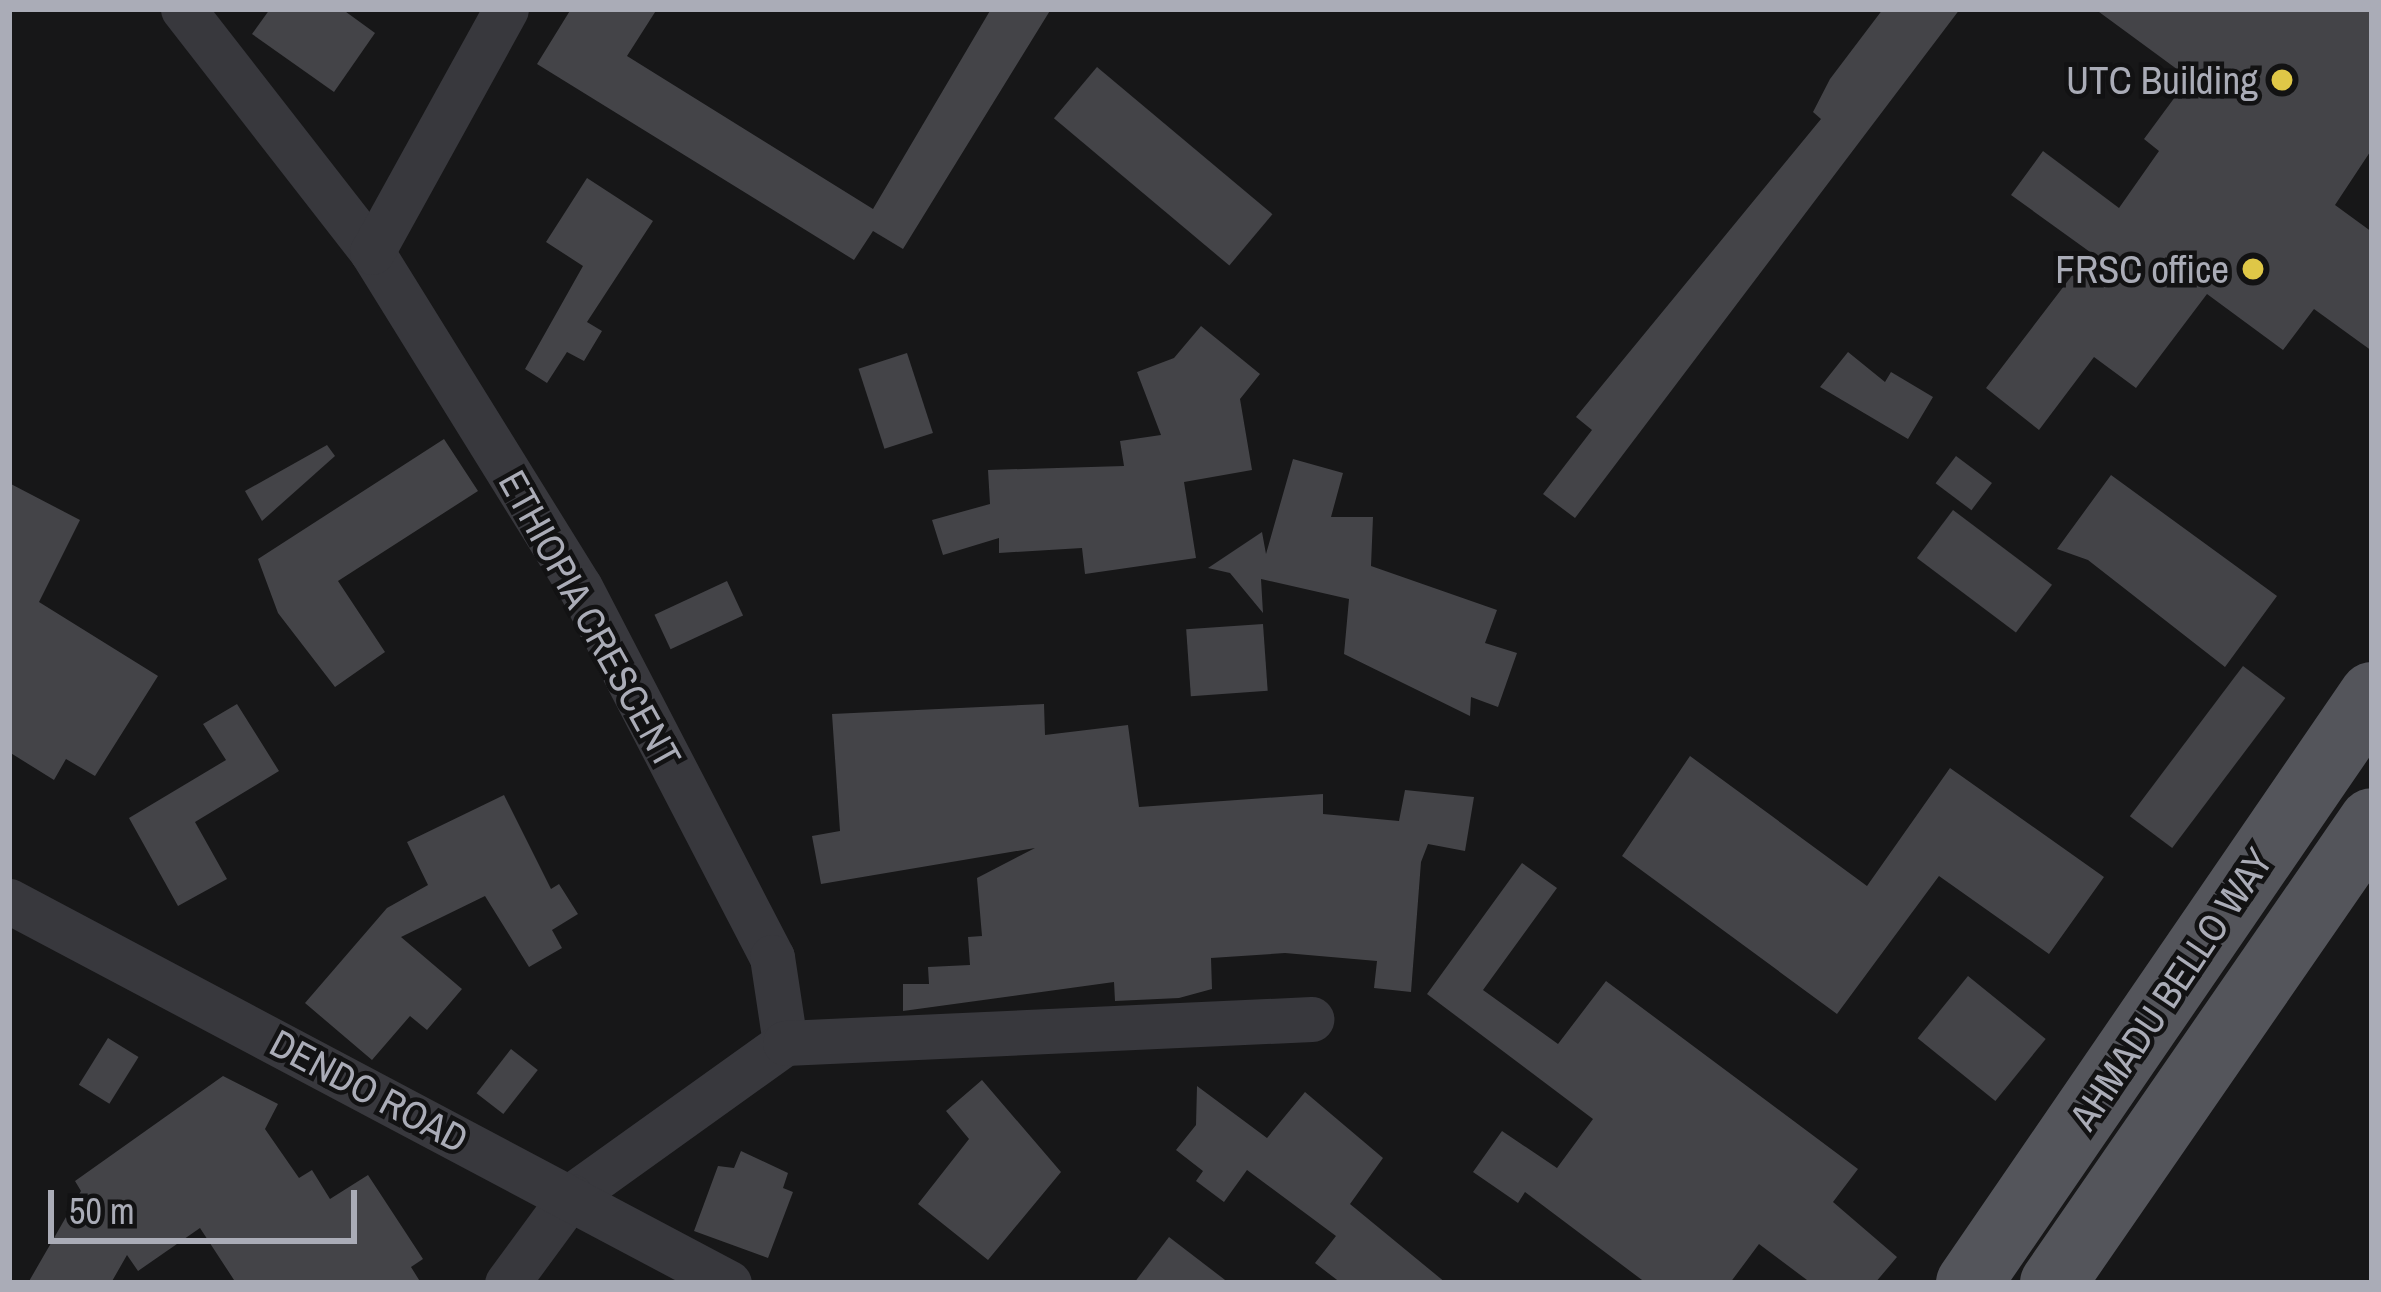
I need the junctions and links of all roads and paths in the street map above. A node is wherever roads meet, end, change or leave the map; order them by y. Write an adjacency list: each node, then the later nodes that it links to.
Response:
1 (183, 9): 3 (street, ETHIOPIA CRESCENT)
2 (506, 9): 3 (street)
3 (372, 251): 8 (street, ETHIOPIA CRESCENT)
4 (2372, 695): 12 (main road, AHMADU BELLO WAY)
5 (2372, 821): 13 (main road, AHMADU BELLO WAY)
6 (9, 901): 9 (street, DENDO ROAD)
7 (1311, 1019): 8 (street)
8 (785, 1042): 9 (street)
9 (571, 1196): 10 (street); 11 (street, DENDO ROAD)
10 (507, 1283)
11 (729, 1283)
12 (1969, 1283)
13 (2053, 1283)

